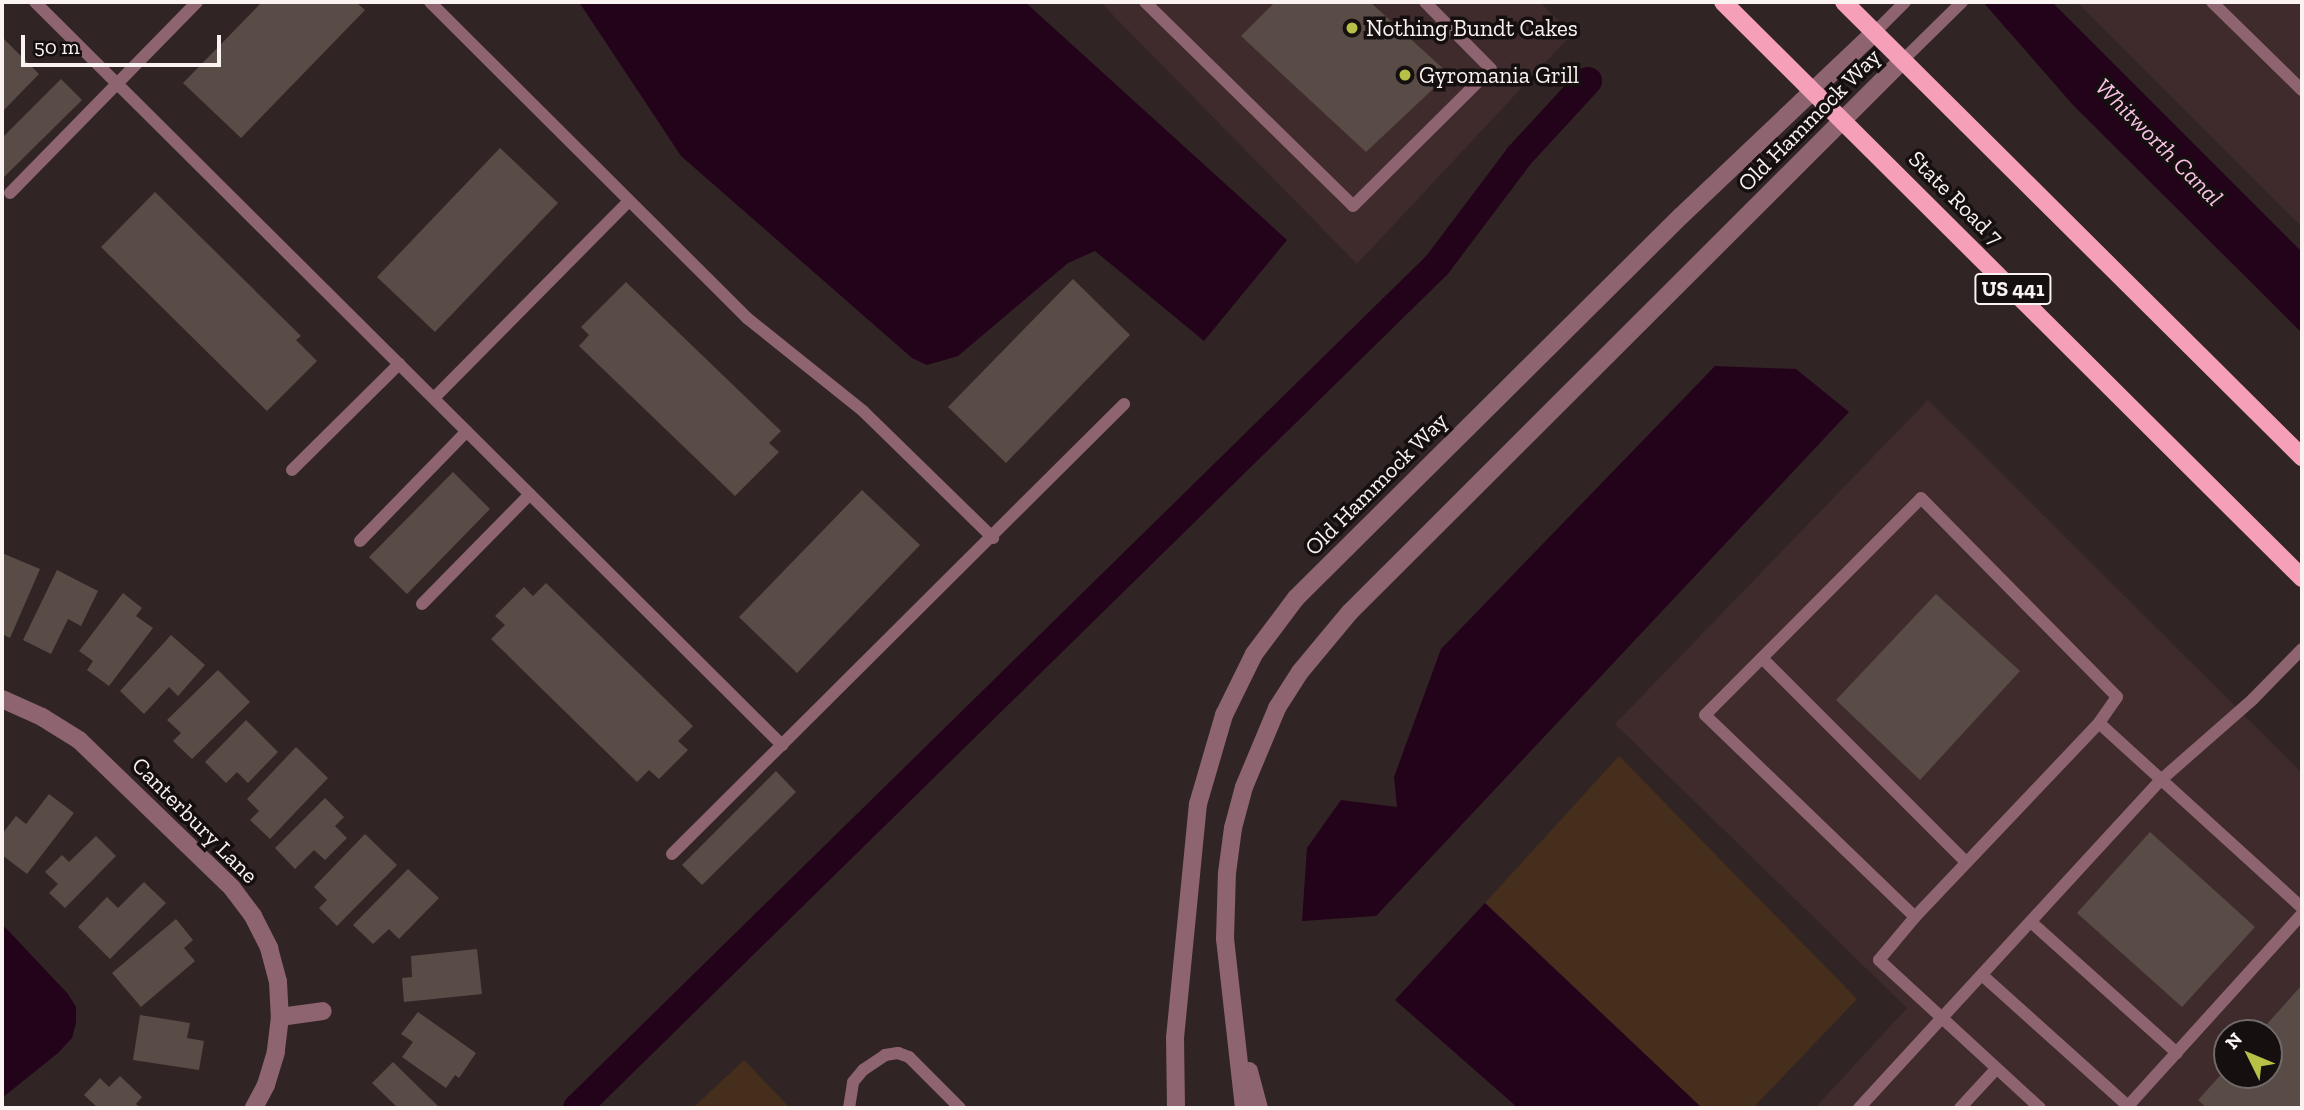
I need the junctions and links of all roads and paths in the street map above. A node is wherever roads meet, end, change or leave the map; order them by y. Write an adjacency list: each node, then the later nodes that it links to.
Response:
1 (35, 2): 13 (lane)
2 (197, 2): 13 (lane)
3 (430, 2): 18 (lane)
4 (1145, 2): 5 (lane)
5 (1425, 2)
6 (1723, 2): 15 (main road, State Road 7 / US 441)
7 (1844, 2): 11 (main road)
8 (1905, 2): 11 (lane)
9 (1962, 2): 12 (lane)
10 (2212, 2): 14 (lane)
11 (1875, 32): 12 (main road); 15 (street, Old Hammock Way)
12 (1903, 60): 16 (street, Old Hammock Way); 23 (main road)
13 (116, 83): 17 (lane); 19 (lane)
14 (2302, 90)
15 (1813, 91): 16 (main road, State Road 7 / US 441); 53 (street, Old Hammock Way)
16 (1843, 120): 28 (main road, State Road 7 / US 441); 46 (street, Old Hammock Way)
17 (10, 193)
18 (629, 201): 20 (lane); 26 (lane)
19 (399, 363): 20 (lane); 24 (lane)
20 (433, 398): 22 (lane)
21 (1124, 404): 26 (lane)
22 (467, 431): 25 (lane); 27 (lane)
23 (2302, 457)
24 (292, 470)
25 (530, 494): 29 (lane); 34 (lane)
26 (993, 538): 34 (lane)
27 (360, 541)
28 (2302, 578)
29 (422, 604)
30 (2302, 649): 35 (lane)
31 (1762, 658): 33 (lane); 37 (lane); 40 (lane)
32 (2, 699): 44 (street, Canterbury Lane)
33 (2099, 723): 35 (lane); 37 (lane)
34 (782, 745): 36 (lane)
35 (2162, 779): 38 (lane); 41 (lane)
36 (672, 854)
37 (1966, 862): 40 (lane)
38 (2302, 908)
39 (2302, 914): 47 (lane)
40 (1915, 917): 45 (lane)
41 (2031, 922): 42 (lane); 47 (lane)
42 (1982, 975): 45 (lane); 49 (lane)
43 (323, 1011): 44 (street)
44 (280, 1017): 50 (street, Canterbury Lane)
45 (1942, 1018): 48 (lane); 56 (lane)
46 (1235, 1023): 54 (street, Old Hammock Way); 55 (street, Old Hammock Way)
47 (2177, 1053): 49 (lane)
48 (1997, 1068): 57 (lane); 58 (lane)
49 (2129, 1107)
50 (254, 1108)
51 (849, 1108): 52 (lane)
52 (960, 1108)
53 (1176, 1108)
54 (1244, 1108)
55 (1259, 1108)
56 (1859, 1108)
57 (1960, 1108)
58 (2040, 1108)

